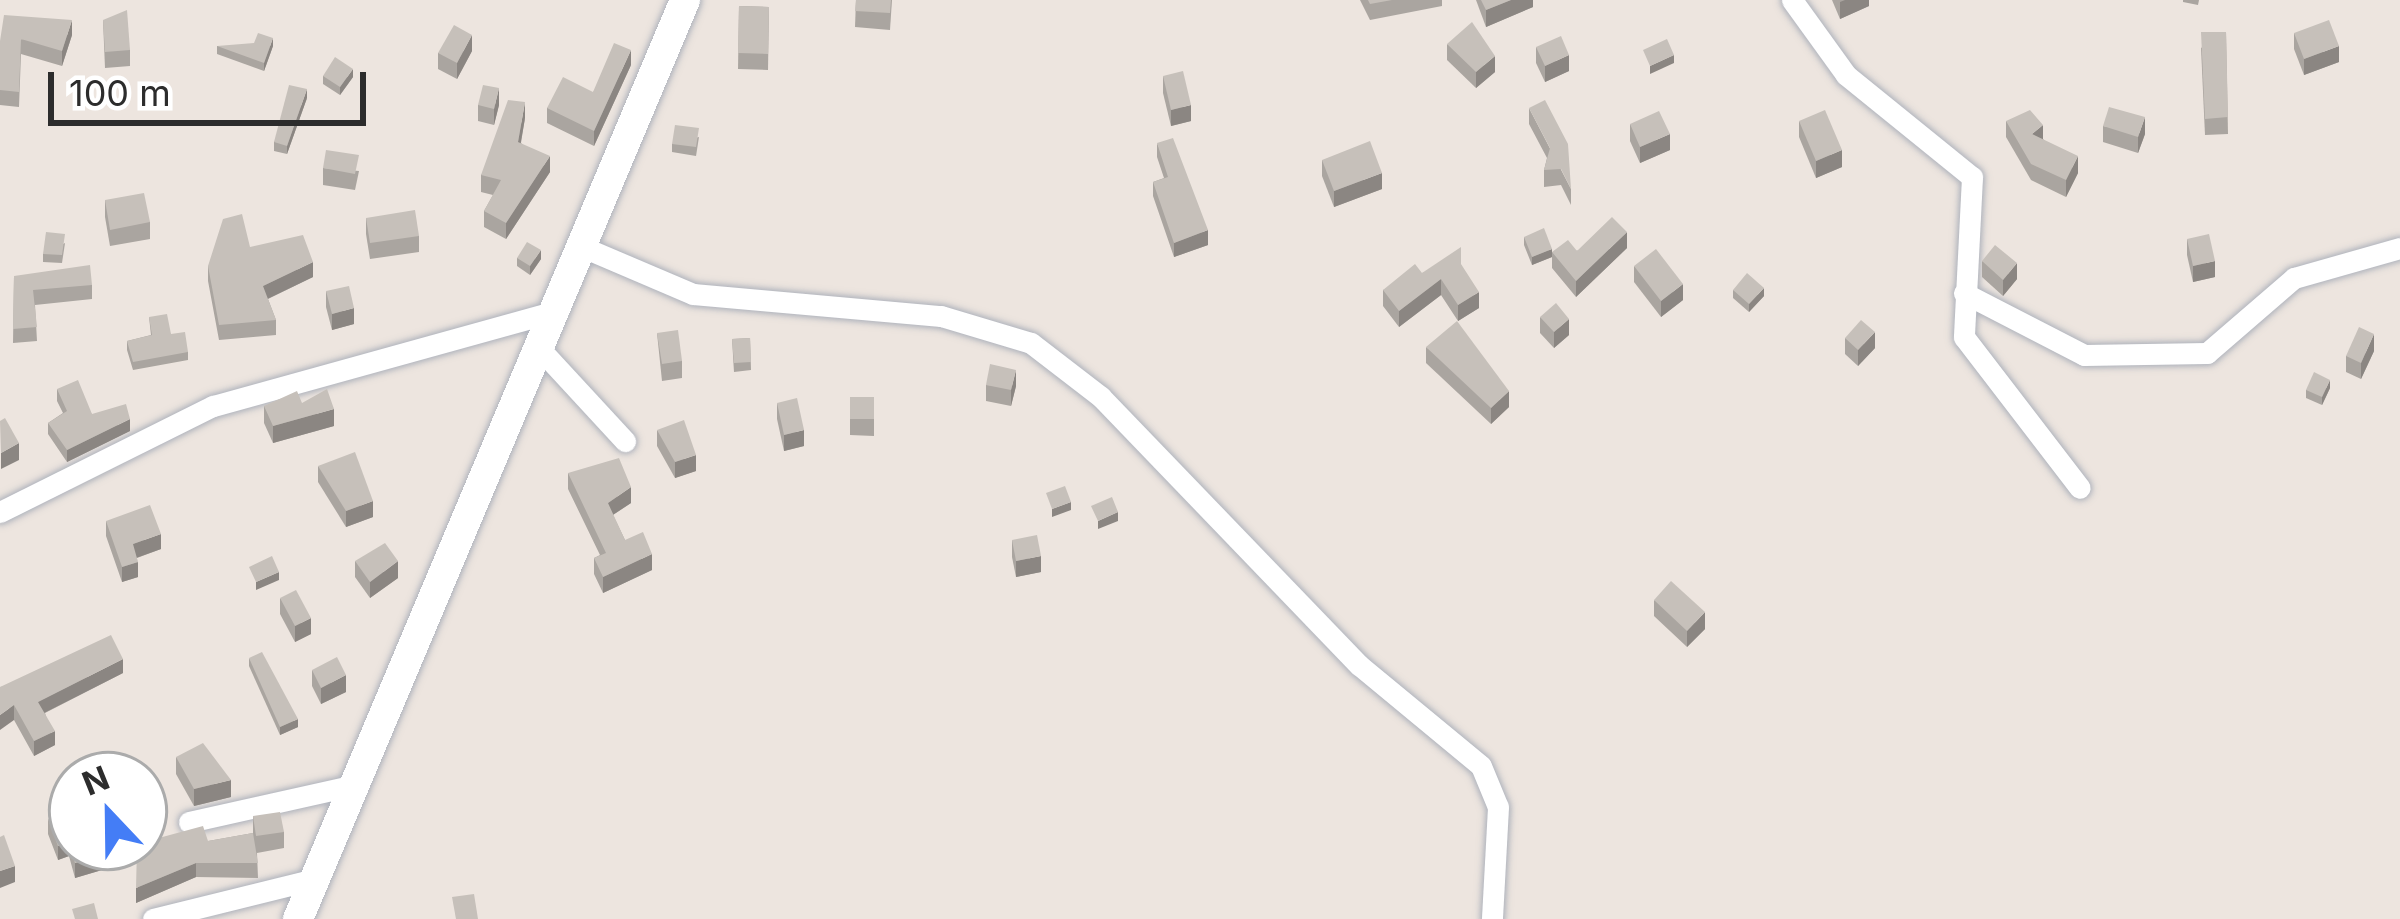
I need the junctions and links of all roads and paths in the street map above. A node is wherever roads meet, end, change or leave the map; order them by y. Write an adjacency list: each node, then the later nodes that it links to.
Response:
1 (685, 0): 3 (street)
2 (1792, 0): 5 (street)
3 (585, 248): 6 (street); 16 (street)
4 (2400, 248): 5 (street)
5 (1964, 293): 9 (street)
6 (558, 310): 7 (street); 10 (street)
7 (541, 350): 8 (street); 11 (street)
8 (625, 441)
9 (2080, 488)
10 (0, 512)
11 (355, 785): 12 (street); 13 (street)
12 (190, 822)
13 (315, 879): 14 (street); 15 (street)
14 (153, 919)
15 (298, 919)
16 (1492, 919)

